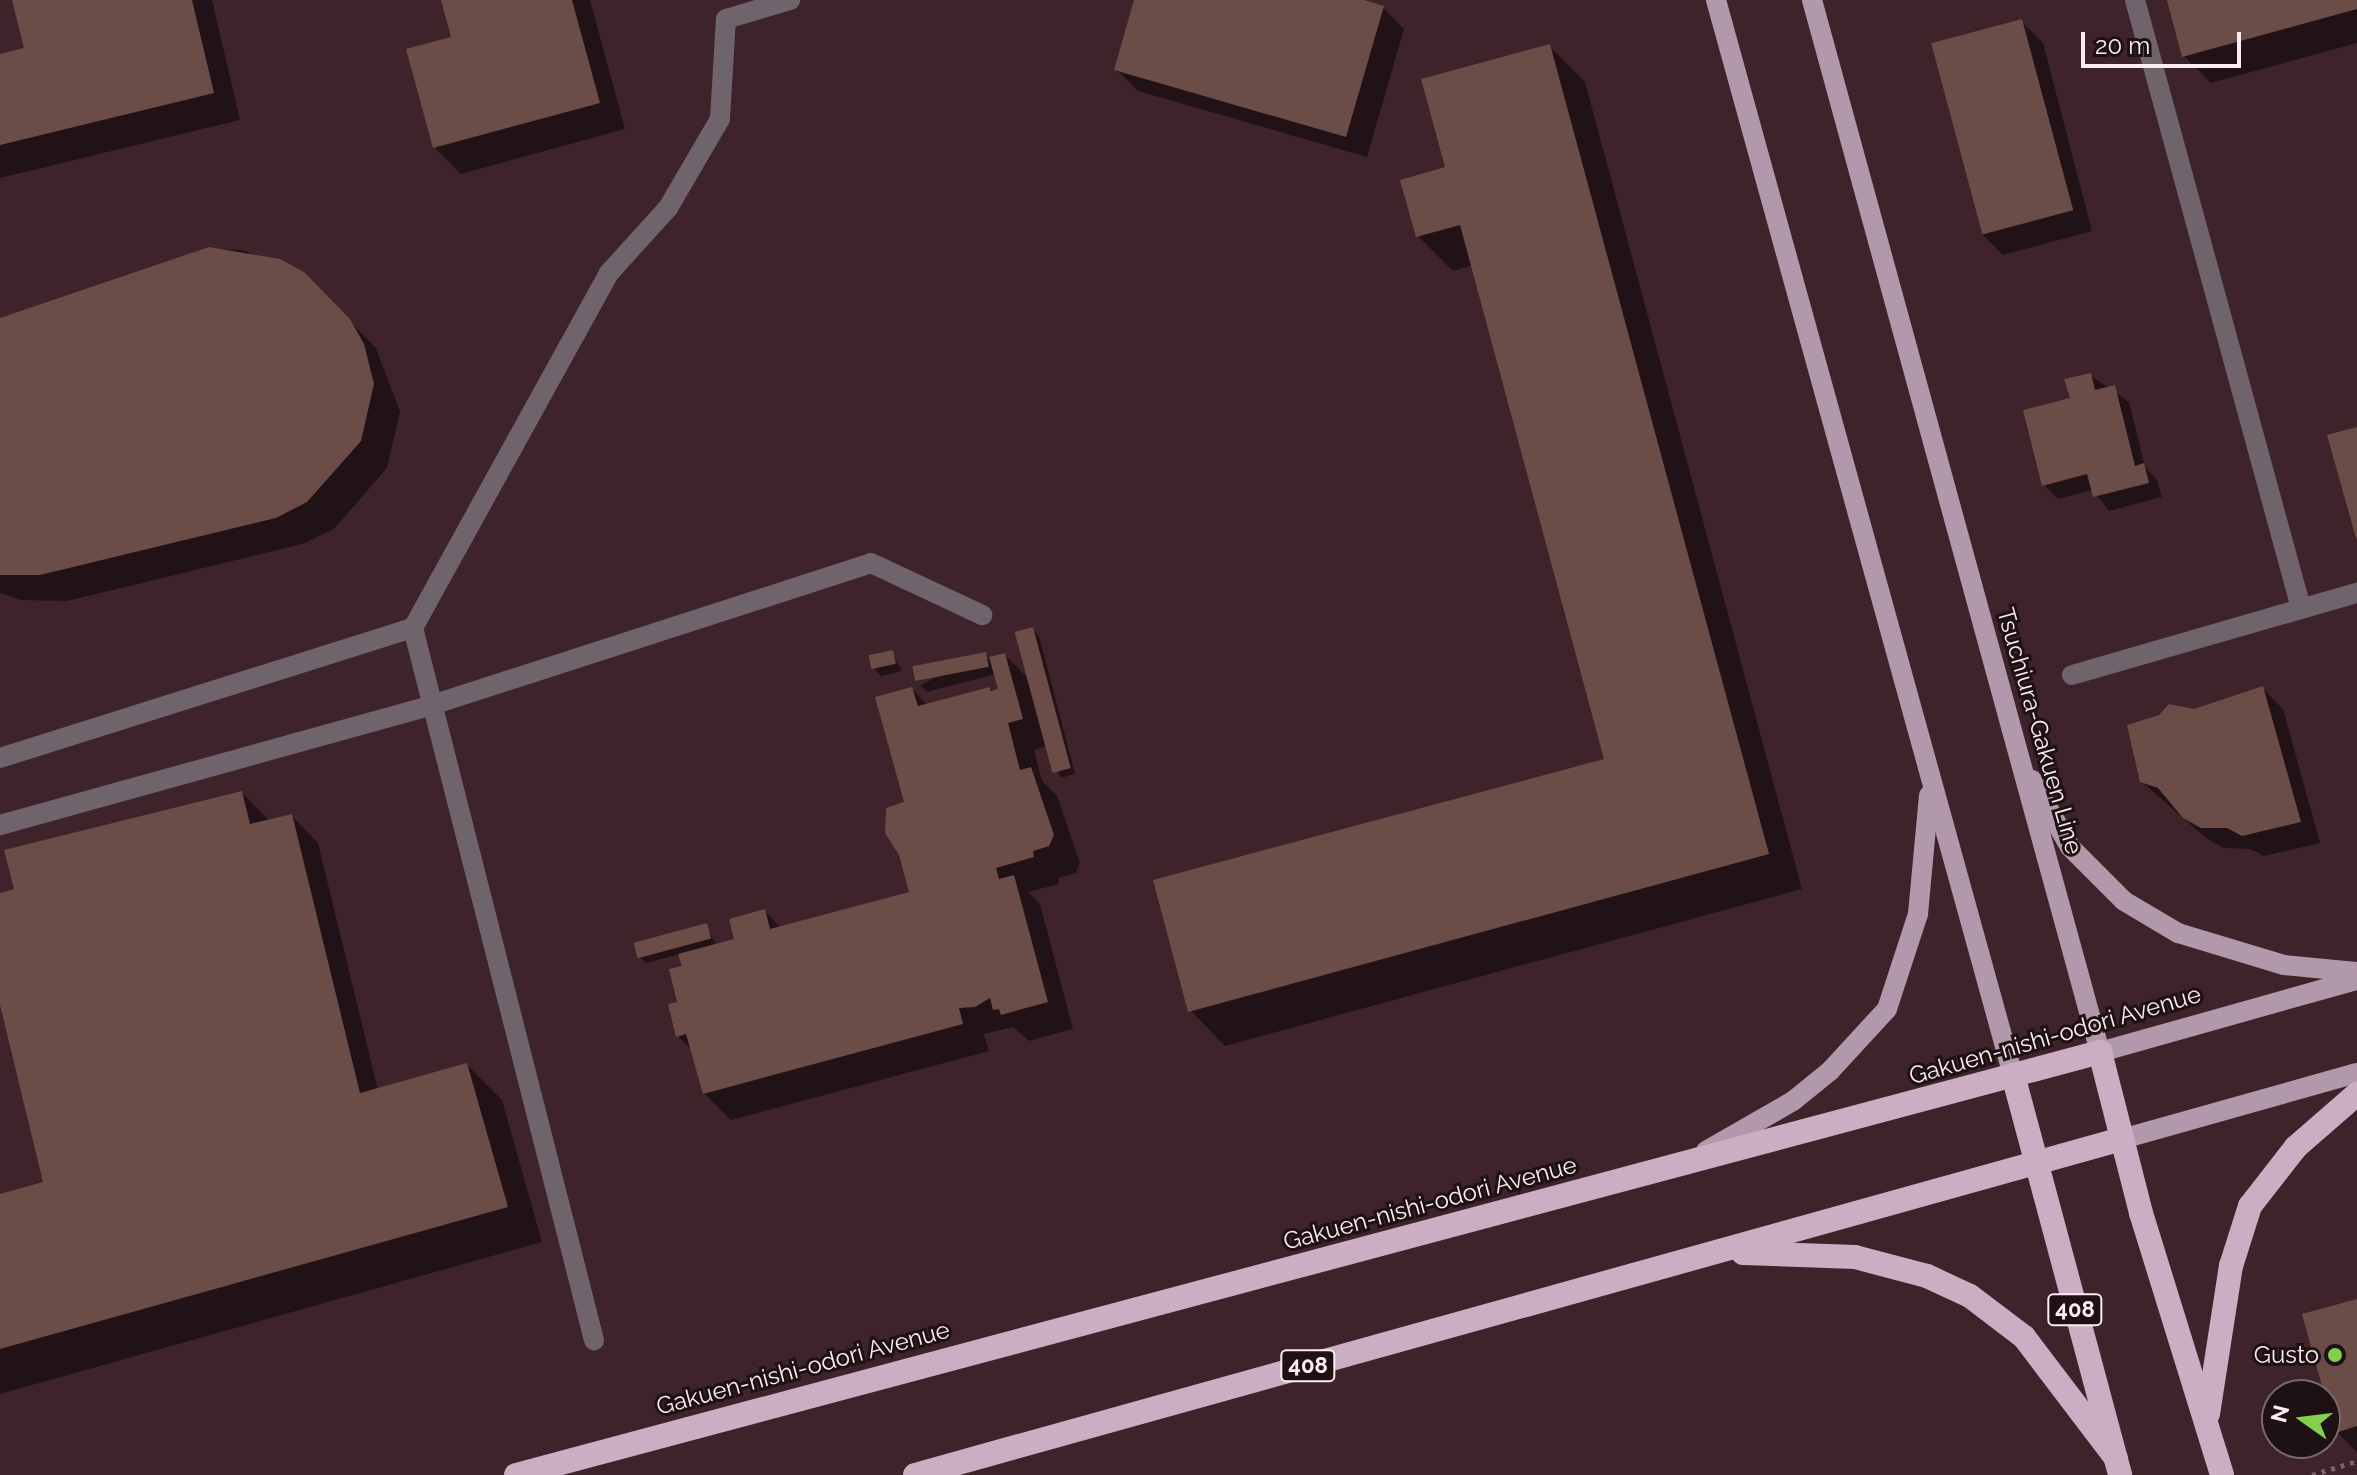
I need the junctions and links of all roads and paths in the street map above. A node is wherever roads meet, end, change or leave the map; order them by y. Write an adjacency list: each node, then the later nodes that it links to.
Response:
1 (790, 0): 5 (street)
2 (1716, 0): 14 (main road)
3 (1812, 0): 12 (main road, Tsuchiura-Gakuen Line)
4 (2135, 0): 7 (street)
5 (724, 10): 9 (street)
6 (2357, 593): 7 (street)
7 (2301, 608): 10 (street)
8 (982, 615): 11 (street)
9 (413, 628): 11 (street); 13 (street)
10 (2072, 675)
11 (432, 705): 15 (street); 26 (street)
12 (2017, 752): 16 (main road); 18 (main road, Tsuchiura-Gakuen Line)
13 (0, 758)
14 (1930, 776): 20 (main road); 24 (main road)
15 (0, 825)
16 (2357, 972)
17 (2357, 980): 18 (main road, Gakuen-nishi-odori Avenue)
18 (2100, 1052): 20 (highway, Gakuen-nishi-odori Avenue); 22 (highway, Tsuchiura-Gakuen Line)
19 (2357, 1073): 22 (main road)
20 (2013, 1075): 23 (highway, 408); 24 (highway, Gakuen-nishi-odori Avenue)
21 (2357, 1094): 27 (highway)
22 (2122, 1139): 23 (highway, 408); 27 (highway, Tsuchiura-Gakuen Line)
23 (2035, 1162): 25 (highway, 408); 29 (highway, 408)
24 (1678, 1167): 30 (highway, Gakuen-nishi-odori Avenue)
25 (1700, 1255): 29 (highway); 31 (highway, 408)
26 (594, 1340)
27 (2207, 1424): 32 (highway, Tsuchiura-Gakuen Line)
28 (2357, 1461): 33 (path)
29 (2118, 1466)
30 (516, 1475)
31 (915, 1475)
32 (2222, 1475)
33 (2312, 1475)

